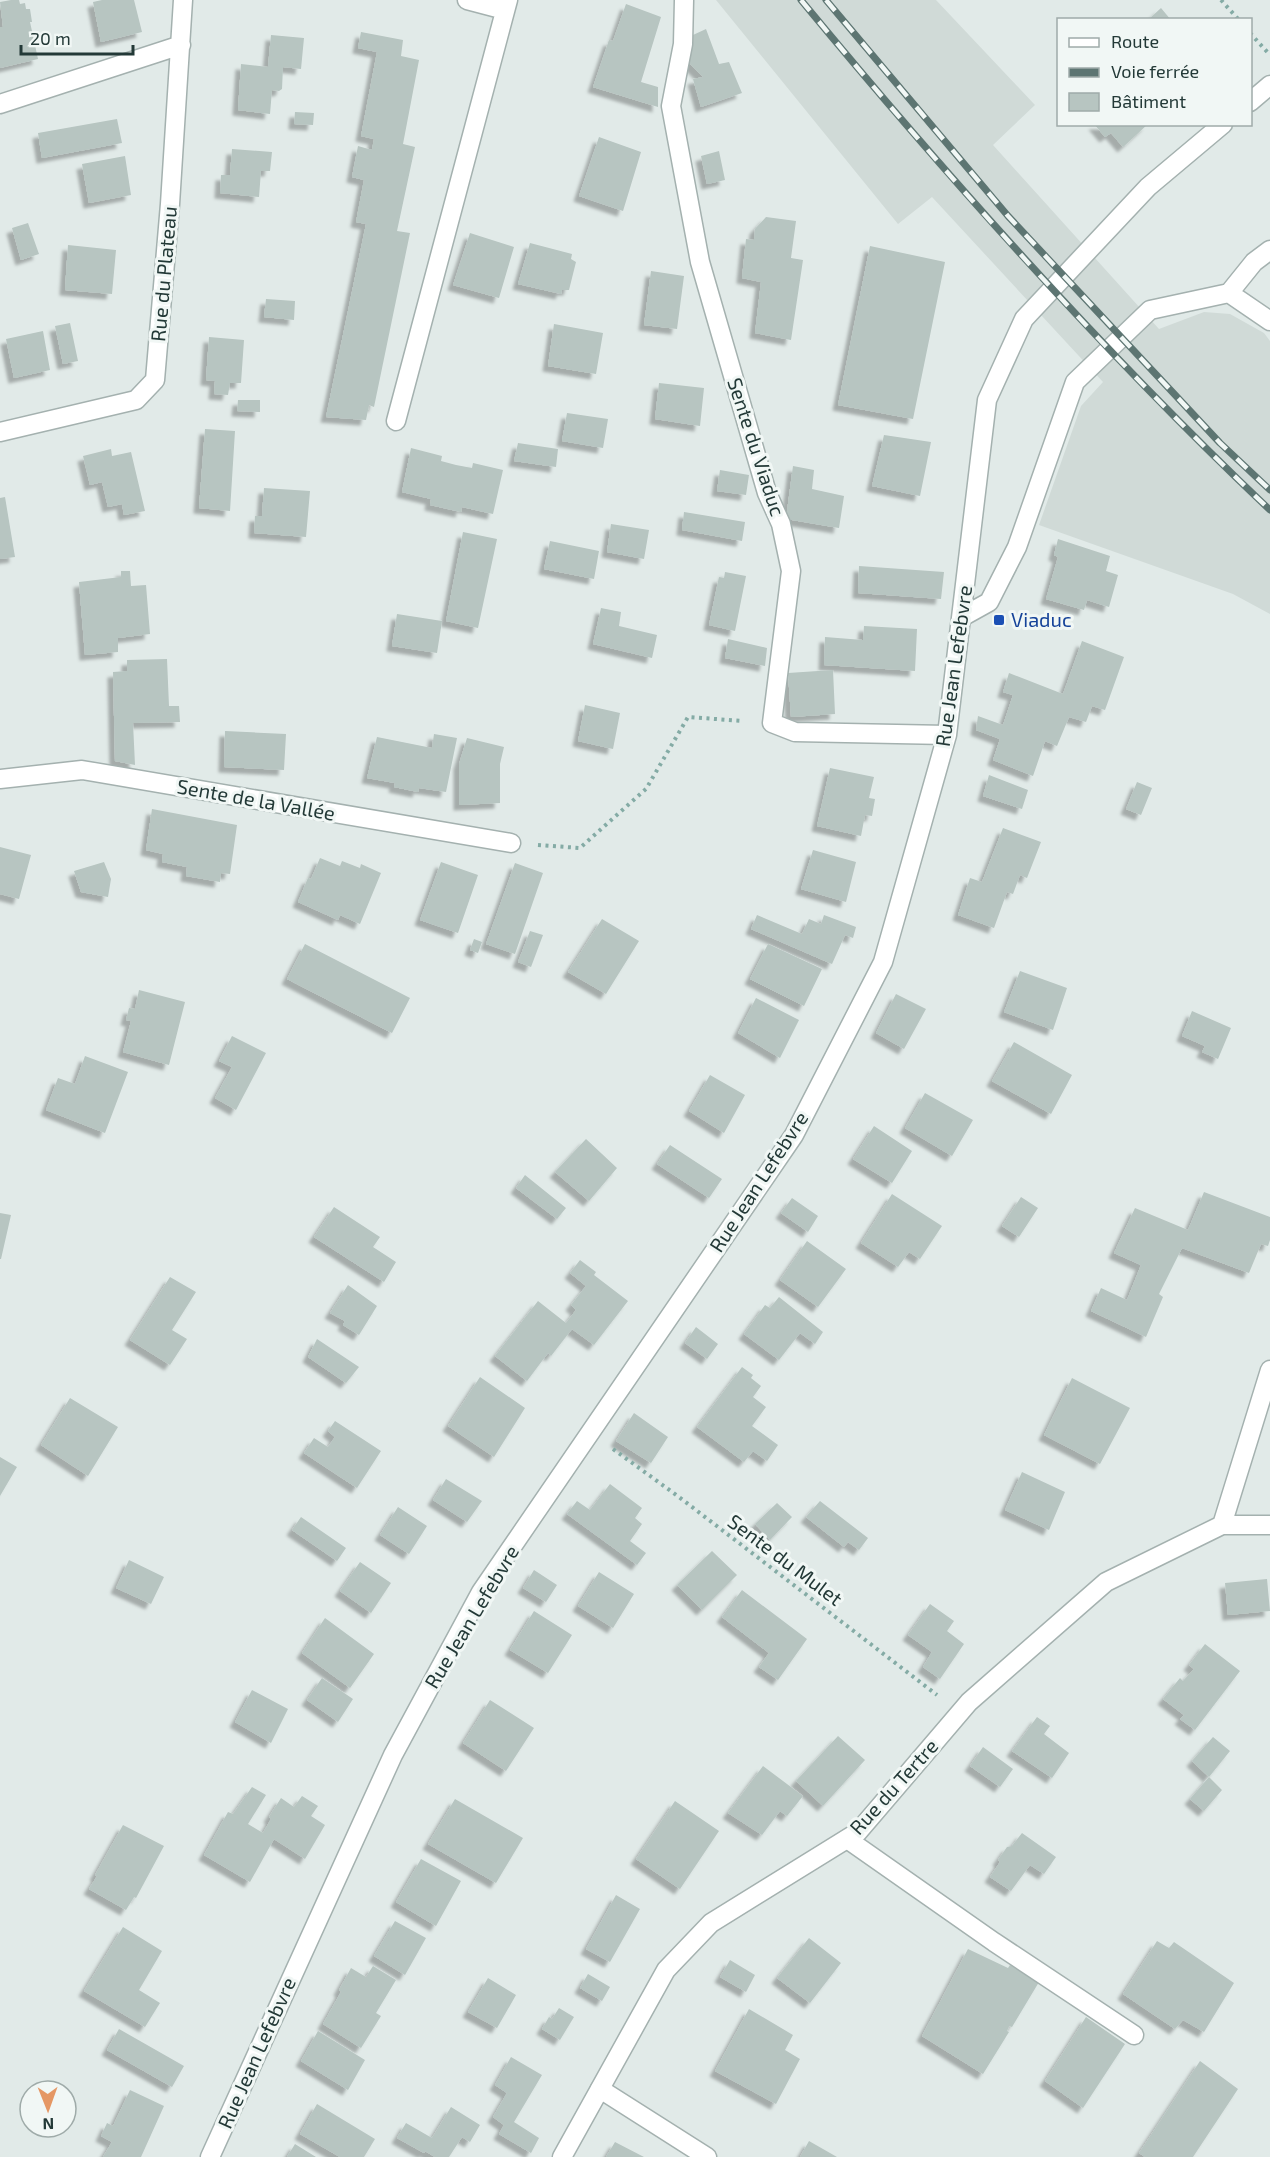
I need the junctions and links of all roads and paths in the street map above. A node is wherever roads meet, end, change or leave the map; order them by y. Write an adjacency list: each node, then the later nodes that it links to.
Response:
1 (183, 0): 8 (street, Rue du Plateau)
2 (467, 0): 5 (street)
3 (684, 0): 21 (street, Sente du Viaduc)
4 (1221, 0): 6 (path)
5 (506, 5): 17 (street)
6 (1237, 18)
7 (1252, 34): 9 (path)
8 (182, 45): 12 (street); 18 (street, Rue du Plateau)
9 (1270, 55)
10 (1270, 85): 11 (street)
11 (1252, 101)
12 (0, 104)
13 (1221, 126): 19 (street, Rue Jean Lefebvre)
14 (1270, 250): 15 (street)
15 (1229, 293): 16 (street); 19 (street)
16 (1270, 321)
17 (396, 421)
18 (0, 432)
19 (962, 617): 21 (street, Rue Jean Lefebvre)
20 (730, 720): 23 (path)
21 (947, 735): 25 (street, Rue Jean Lefebvre)
22 (0, 779): 23 (street, Sente de la Vallée)
23 (511, 843)
24 (1270, 1370): 26 (street)
25 (591, 1433): 28 (path, Sente du Mulet); 32 (street, Rue Jean Lefebvre)
26 (1222, 1525): 27 (street, Rue du Tertre); 28 (street, Rue du Tertre)
27 (1270, 1525)
28 (959, 1714): 29 (street, Rue du Tertre)
29 (847, 1839): 30 (street); 31 (street, Rue du Tertre)
30 (1134, 2035)
31 (600, 2089): 33 (street, Rue du Tertre); 34 (street)
32 (210, 2157)
33 (562, 2157)
34 (707, 2157)

